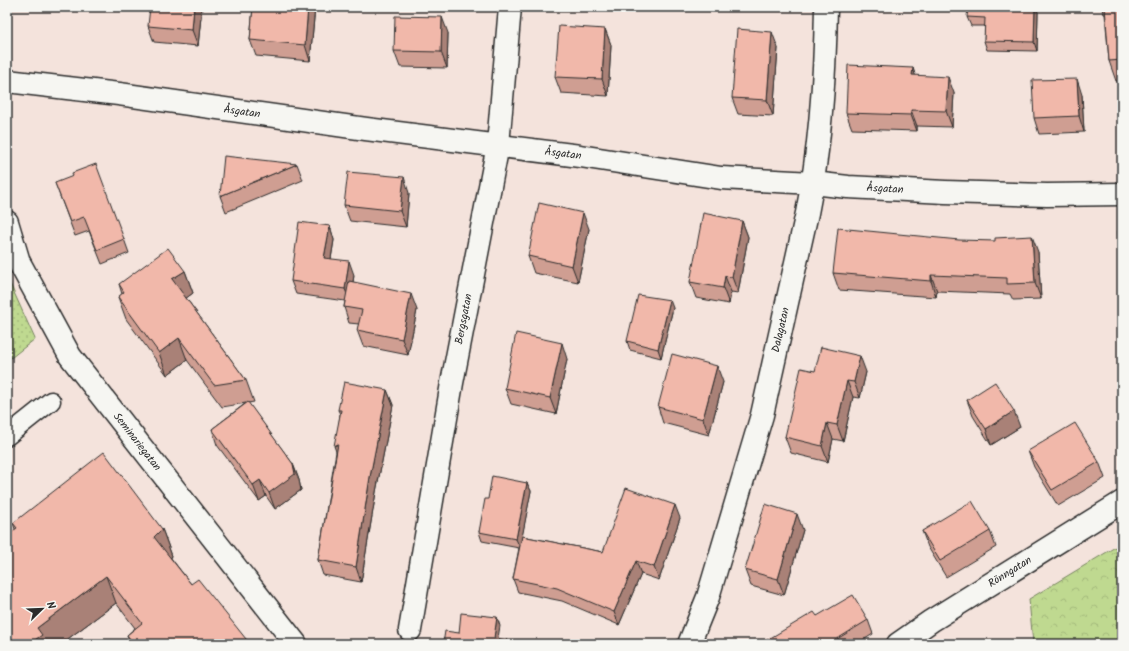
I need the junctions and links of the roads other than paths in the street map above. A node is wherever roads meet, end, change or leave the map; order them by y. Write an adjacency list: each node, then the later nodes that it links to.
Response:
1 (510, 7): 4 (street, Bergsgatan)
2 (826, 7): 5 (street, Dalagatan)
3 (7, 81): 4 (street, Åsgatan)
4 (498, 145): 5 (street, Åsgatan); 11 (street, Bergsgatan)
5 (813, 182): 6 (street, Åsgatan); 13 (street, Dalagatan)
6 (1122, 194)
7 (7, 222): 12 (street, Seminariegatan)
8 (51, 402): 9 (lane)
9 (7, 436)
10 (1122, 502): 14 (street, Rönngatan)
11 (410, 630)
12 (296, 644)
13 (689, 644)
14 (898, 644)

